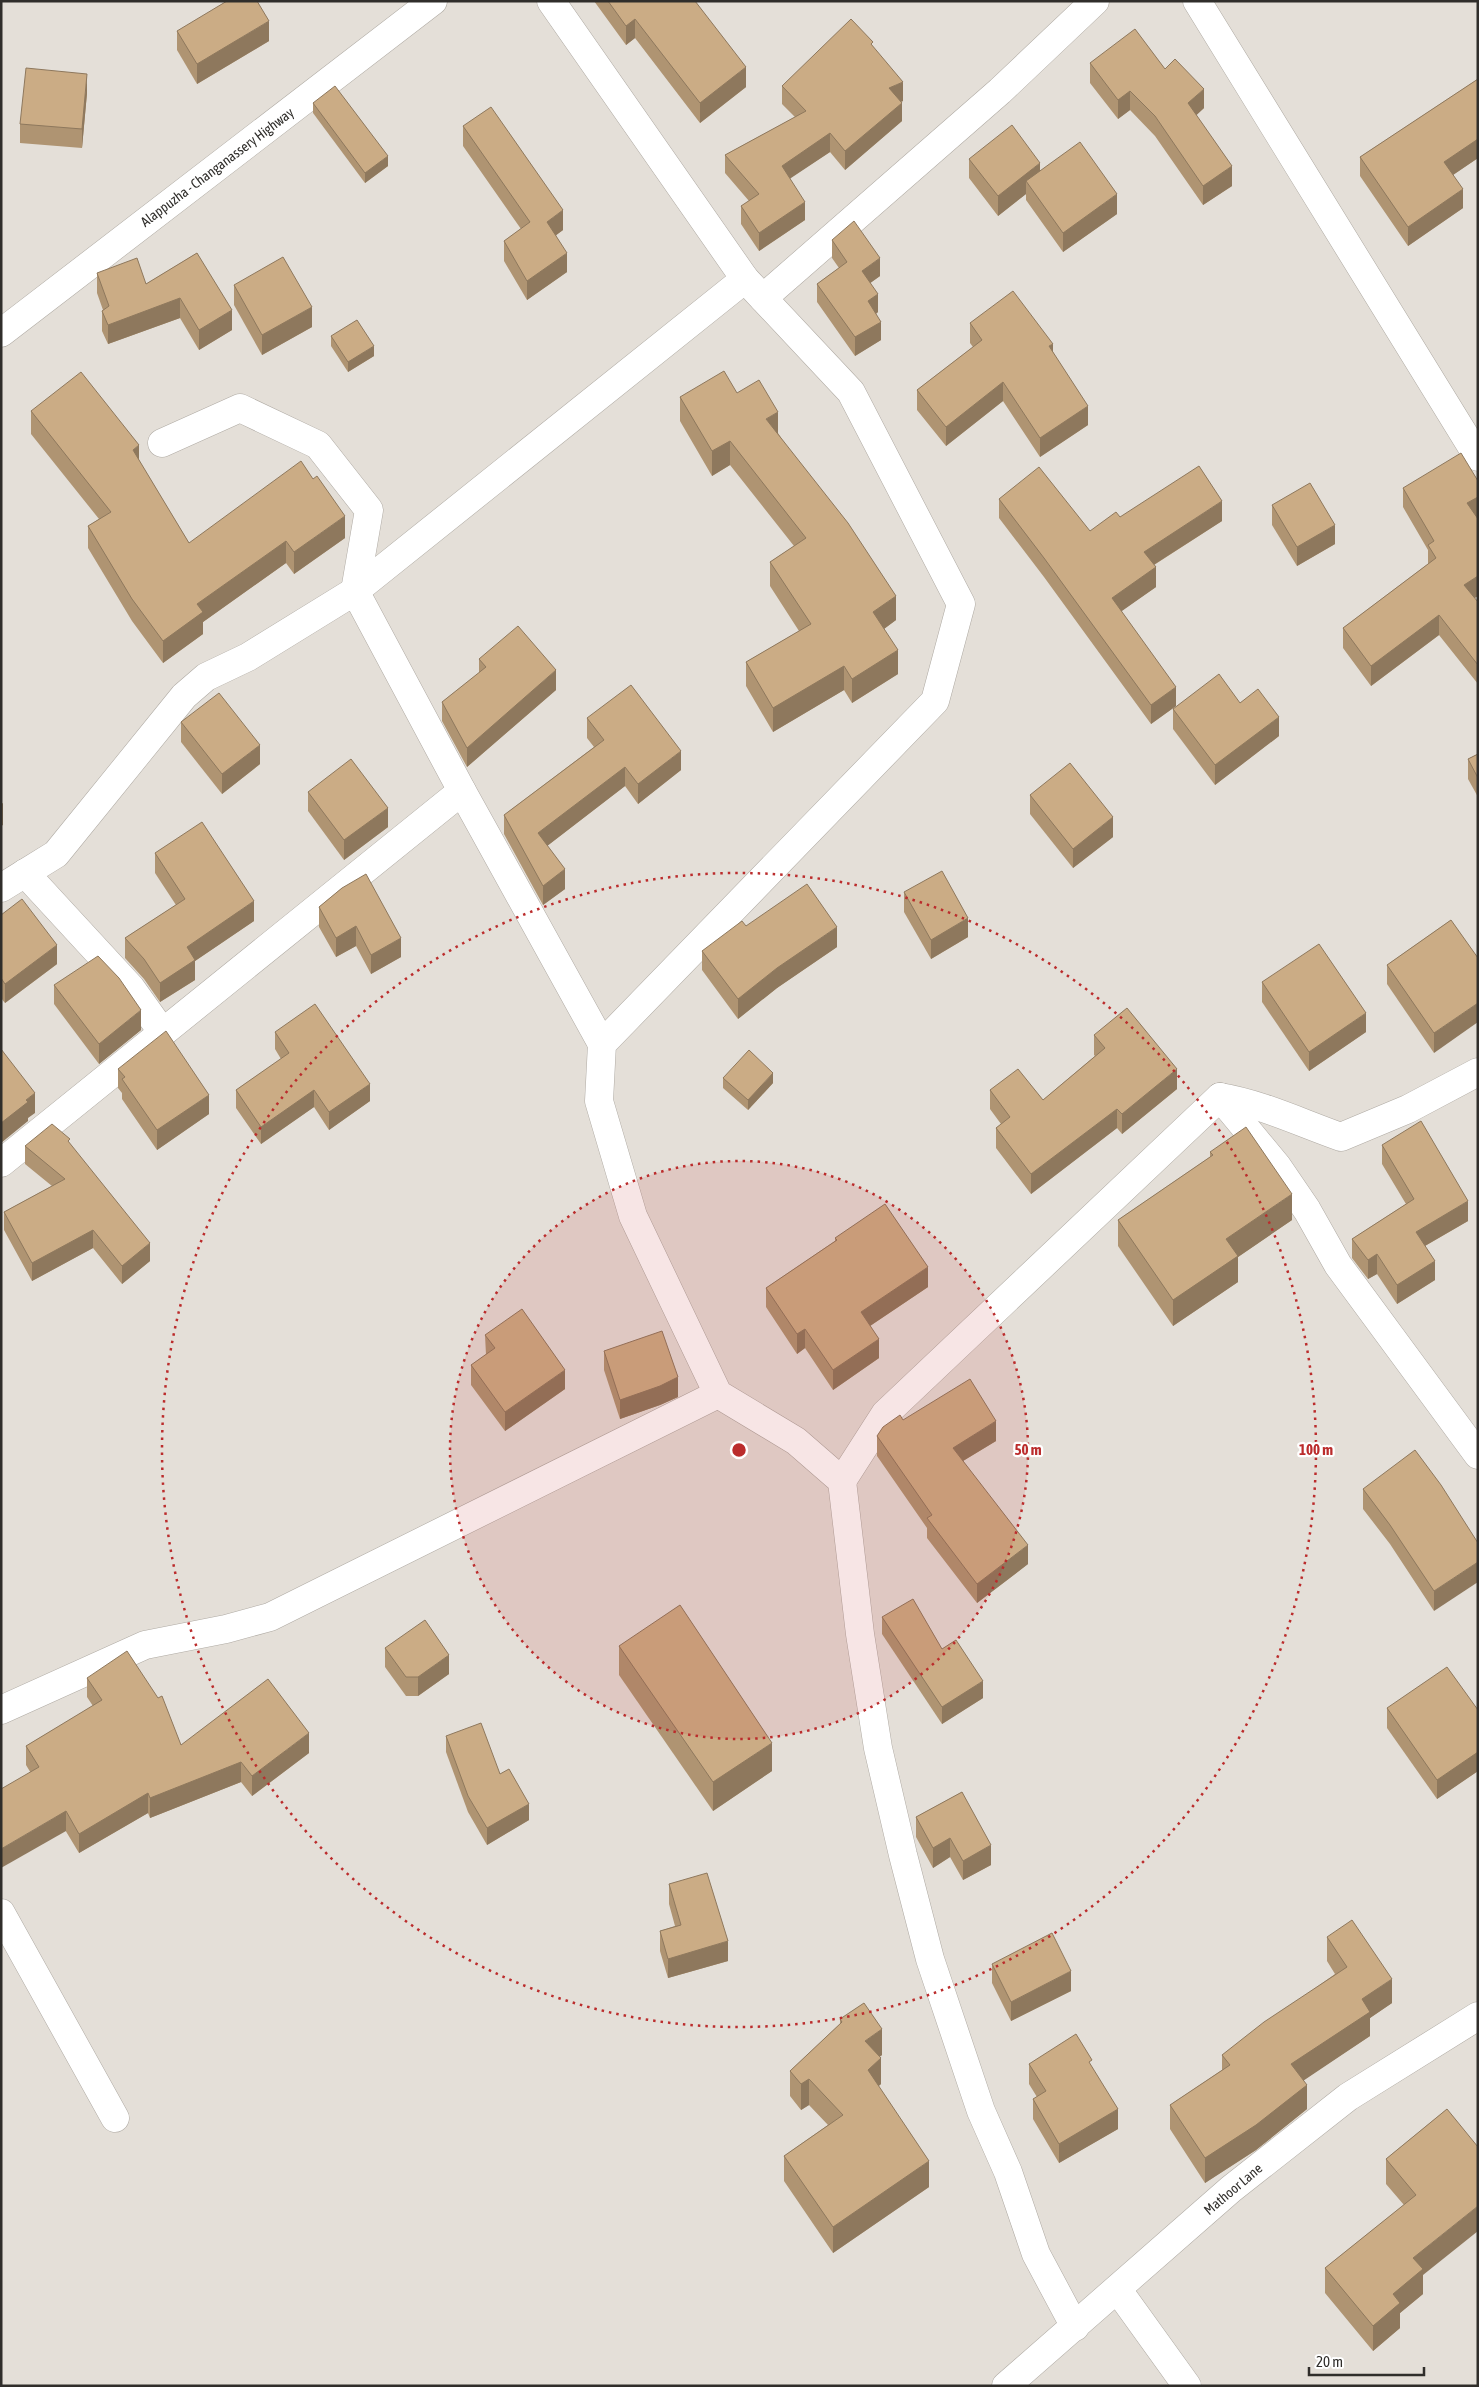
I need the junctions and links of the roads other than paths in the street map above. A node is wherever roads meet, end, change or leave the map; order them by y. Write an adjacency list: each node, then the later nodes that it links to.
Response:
1 (433, 1): 6 (street, Alappuzha - Changanassery Highway)
2 (551, 1): 5 (street)
3 (1095, 1): 5 (street)
4 (1197, 1): 8 (street)
5 (754, 288): 9 (street); 14 (street)
6 (1, 333)
7 (162, 443): 9 (street)
8 (1478, 457)
9 (355, 590): 10 (street); 11 (street)
10 (462, 792): 13 (street); 14 (street)
11 (25, 873): 12 (street); 13 (street)
12 (1, 888)
13 (163, 1033): 17 (street)
14 (602, 1044): 18 (street)
15 (1478, 1072): 16 (street)
16 (1220, 1097): 19 (street); 20 (street)
17 (1, 1163)
18 (718, 1394): 20 (street); 21 (street)
19 (1478, 1455)
20 (842, 1481): 26 (street)
21 (1, 1710)
22 (1, 1912): 24 (street)
23 (1478, 2016): 25 (street, Mathoor Lane)
24 (115, 2118)
25 (1118, 2290): 26 (street, Mathoor Lane); 28 (street)
26 (1075, 2327): 27 (street, Mathoor Lane)
27 (1006, 2386)
28 (1188, 2386)

